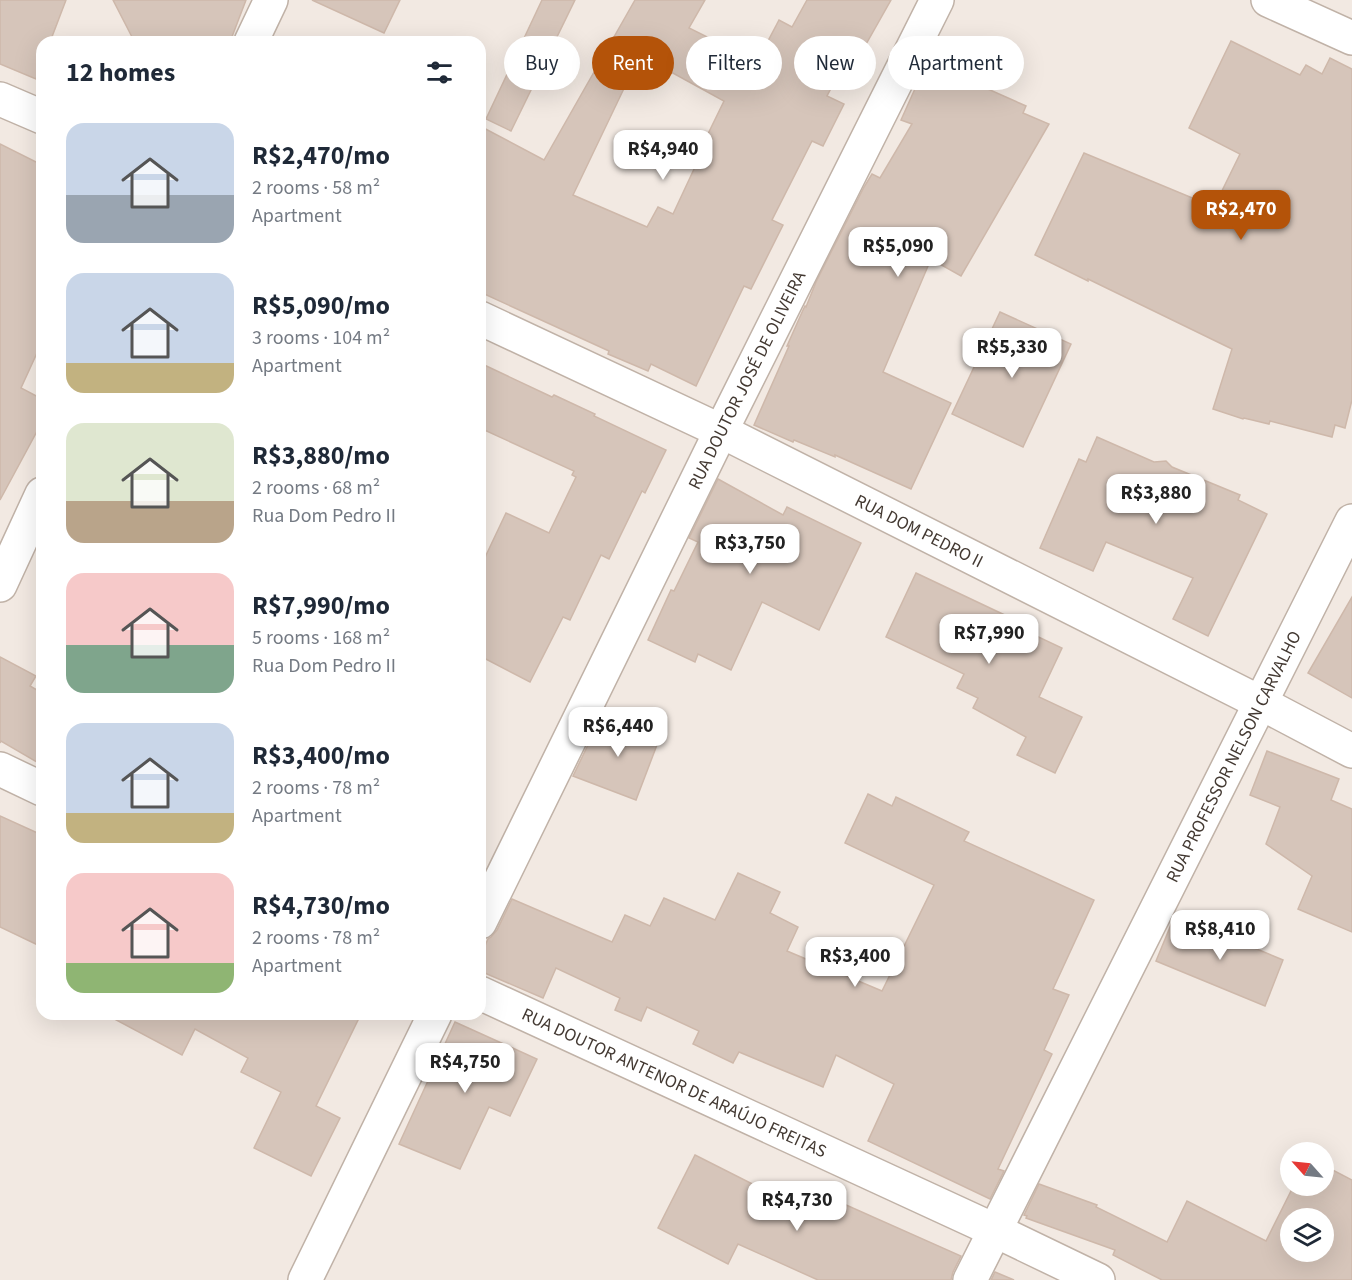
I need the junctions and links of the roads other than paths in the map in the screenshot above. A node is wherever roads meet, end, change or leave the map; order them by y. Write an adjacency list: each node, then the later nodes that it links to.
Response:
1 (271, 0): 4 (street)
2 (937, 0): 9 (street, RUA DOUTOR JOSÉ DE OLIVEIRA)
3 (1268, 0): 5 (street)
4 (255, 36)
5 (1352, 38)
6 (0, 99): 7 (street)
7 (36, 114)
8 (486, 321): 9 (street, RUA DOM PEDRO II)
9 (721, 431): 13 (street, RUA DOM PEDRO II); 17 (street, RUA DOUTOR JOSÉ DE OLIVEIRA)
10 (36, 507): 12 (street)
11 (1352, 521): 13 (street, RUA PROFESSOR NELSON CARVALHO)
12 (0, 585)
13 (1261, 703): 14 (street, RUA DOM PEDRO II); 20 (street, RUA PROFESSOR NELSON CARVALHO)
14 (1352, 751)
15 (0, 769): 16 (street)
16 (36, 786)
17 (486, 910)
18 (486, 996): 20 (street, RUA DOUTOR ANTENOR DE ARAÚJO FREITAS)
19 (432, 1020): 21 (street)
20 (994, 1230): 22 (street, RUA PROFESSOR NELSON CARVALHO); 23 (street, RUA DOUTOR ANTENOR DE ARAÚJO FREITAS)
21 (305, 1280)
22 (970, 1280)
23 (1098, 1280)

